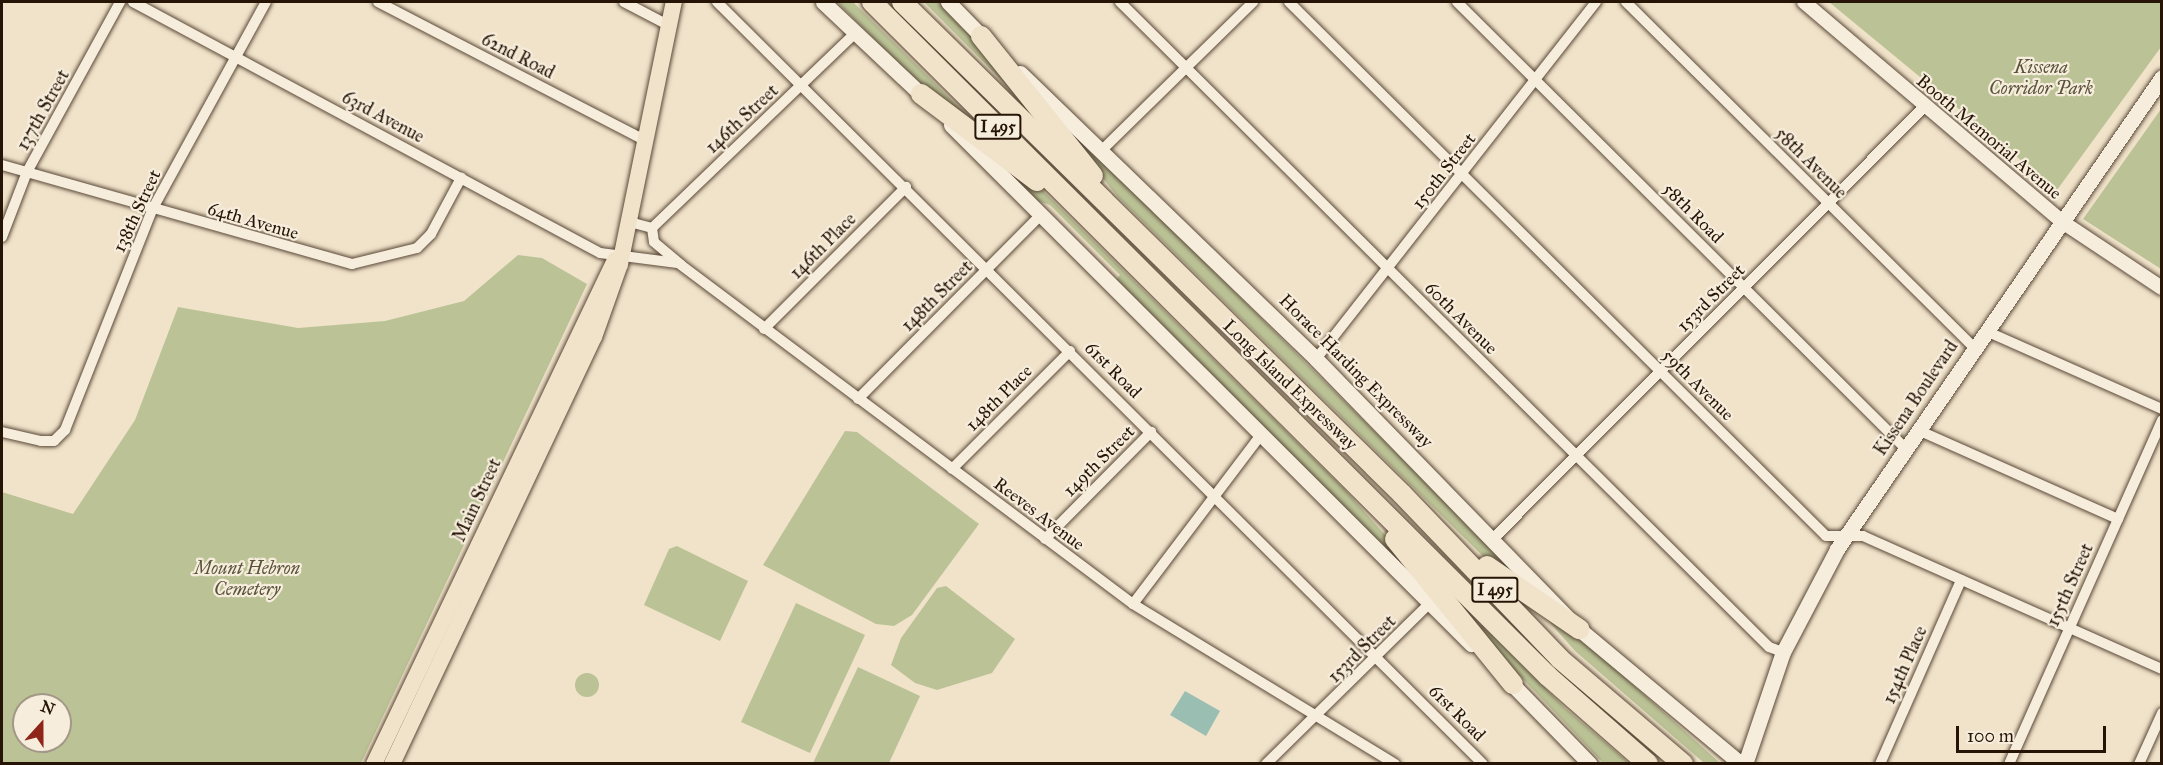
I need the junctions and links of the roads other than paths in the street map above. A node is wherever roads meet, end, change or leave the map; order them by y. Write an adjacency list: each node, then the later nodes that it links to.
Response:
1 (120, 2): 32 (street, 137th Street)
2 (133, 2): 22 (street, 63rd Avenue)
3 (266, 2): 22 (street, 138th Street)
4 (378, 2): 29 (street, 62nd Road)
5 (624, 2): 19 (street)
6 (674, 2): 19 (main road, Main Street)
7 (717, 2): 26 (street, 61st Road)
8 (823, 2): 20 (main road)
9 (872, 2): 44 (highway, Long Island Expressway / I 495)
10 (902, 2): 42 (highway, Long Island Expressway / I 495)
11 (948, 2): 21 (main road, Horace Harding Expressway)
12 (1120, 2): 23 (street, 60th Avenue)
13 (1253, 2): 23 (street)
14 (1289, 2): 33 (street, 59th Avenue)
15 (1457, 2): 25 (street, 58th Road)
16 (1596, 2): 25 (street, 150th Street)
17 (1626, 2): 36 (street, 58th Avenue)
18 (1804, 2): 28 (street, Booth Memorial Avenue)
19 (670, 26): 29 (main road, Main Street)
20 (855, 34): 26 (street, 146th Street); 27 (main road)
21 (981, 36): 30 (main road, Horace Harding Expressway); 42 (highway)
22 (236, 56): 34 (street, 63rd Avenue); 37 (street, 138th Street)
23 (1187, 68): 30 (street); 48 (street, 60th Avenue)
24 (2162, 77): 40 (main road, Kissena Boulevard)
25 (1536, 80): 33 (street, 150th Street); 49 (street, 58th Road)
26 (803, 85): 35 (street, 61st Road); 41 (street, 146th Street)
27 (921, 94): 38 (main road); 44 (highway)
28 (1924, 107): 36 (street, 153rd Street); 40 (street, Booth Memorial Avenue)
29 (644, 140): 39 (main road, Main Street)
30 (1101, 151): 55 (main road, Horace Harding Expressway)
31 (2, 165): 32 (street, 64th Avenue)
32 (27, 172): 37 (street, 64th Avenue); 43 (street, 137th Street)
33 (1462, 175): 48 (street, 150th Street); 56 (street, 59th Avenue)
34 (461, 178): 37 (street, 64th Avenue); 45 (street, 63rd Avenue)
35 (906, 187): 47 (street, 61st Road); 51 (street, 146th Place)
36 (1829, 203): 49 (street, 153rd Street); 53 (street, 58th Avenue)
37 (152, 210): 61 (street, 138th Street)
38 (1039, 217): 47 (street, 148th Street); 63 (main road)
39 (626, 221): 41 (street); 45 (main road, Main Street)
40 (2061, 221): 50 (street, Booth Memorial Avenue); 52 (main road, Kissena Boulevard)
41 (652, 228): 46 (street, Reeves Avenue)
42 (1136, 234): 68 (highway, Long Island Expressway / I 495)
43 (2, 237)
44 (1125, 253): 67 (highway, Long Island Expressway / I 495)
45 (619, 255): 46 (street, Reeves Avenue); 85 (main road, Main Street); 86 (main road, Main Street)
46 (681, 265): 51 (street, Reeves Avenue)
47 (988, 269): 54 (street, 61st Road); 57 (street, 148th Street)
48 (1389, 270): 55 (street, 150th Street); 65 (street, 60th Avenue)
49 (1745, 288): 56 (street, 153rd Street); 64 (street, 58th Road)
50 (2162, 288)
51 (764, 328): 57 (street, Reeves Avenue)
52 (1986, 331): 53 (main road, Kissena Boulevard); 58 (street)
53 (1974, 348): 60 (main road, Kissena Boulevard)
54 (1070, 351): 62 (street, 61st Road); 66 (street, 148th Place)
55 (1316, 359): 72 (main road, Horace Harding Expressway)
56 (1661, 372): 65 (street, 153rd Street); 71 (street, 59th Avenue)
57 (858, 399): 66 (street, Reeves Avenue)
58 (2162, 409)
59 (2162, 420): 70 (street, 155th Street)
60 (1918, 430): 64 (main road, Kissena Boulevard); 70 (street)
61 (2, 432)
62 (1151, 432): 69 (street, 61st Road); 73 (street, 149th Street)
63 (1260, 436): 69 (street); 76 (main road)
64 (1905, 448): 71 (main road, Kissena Boulevard)
65 (1577, 455): 72 (street, 153rd Street); 79 (street, 60th Avenue)
66 (952, 469): 73 (street, Reeves Avenue)
67 (1343, 469): 82 (highway); 91 (highway, Long Island Expressway / I 495)
68 (1402, 494): 78 (highway); 92 (highway, Long Island Expressway / I 495)
69 (1216, 495): 75 (street); 80 (street, 61st Road)
70 (2118, 519): 77 (street, 155th Street)
71 (1846, 536): 74 (street, 59th Avenue); 79 (main road, Kissena Boulevard)
72 (1495, 537): 78 (main road, Horace Harding Expressway)
73 (1045, 539): 75 (street, Reeves Avenue)
74 (1961, 580): 77 (street, 59th Avenue); 94 (street, 154th Place)
75 (1133, 604): 84 (street, Reeves Avenue)
76 (1429, 604): 80 (street, 153rd Street); 82 (main road)
77 (2070, 628): 81 (street, 59th Avenue); 95 (street, 155th Street)
78 (1579, 629): 93 (main road, Horace Harding Expressway)
79 (1783, 652): 93 (main road, Kissena Boulevard)
80 (1377, 657): 84 (street, 153rd Street); 89 (street, 61st Road)
81 (2162, 669)
82 (1513, 684): 90 (main road)
83 (2162, 713): 96 (street)
84 (1317, 716): 87 (street, 153rd Street); 88 (street, Reeves Avenue)
85 (374, 764)
86 (392, 764)
87 (1266, 764)
88 (1395, 764)
89 (1483, 764)
90 (1590, 764)
91 (1648, 764)
92 (1683, 764)
93 (1743, 764)
94 (1880, 764)
95 (2009, 764)
96 (2139, 764)

